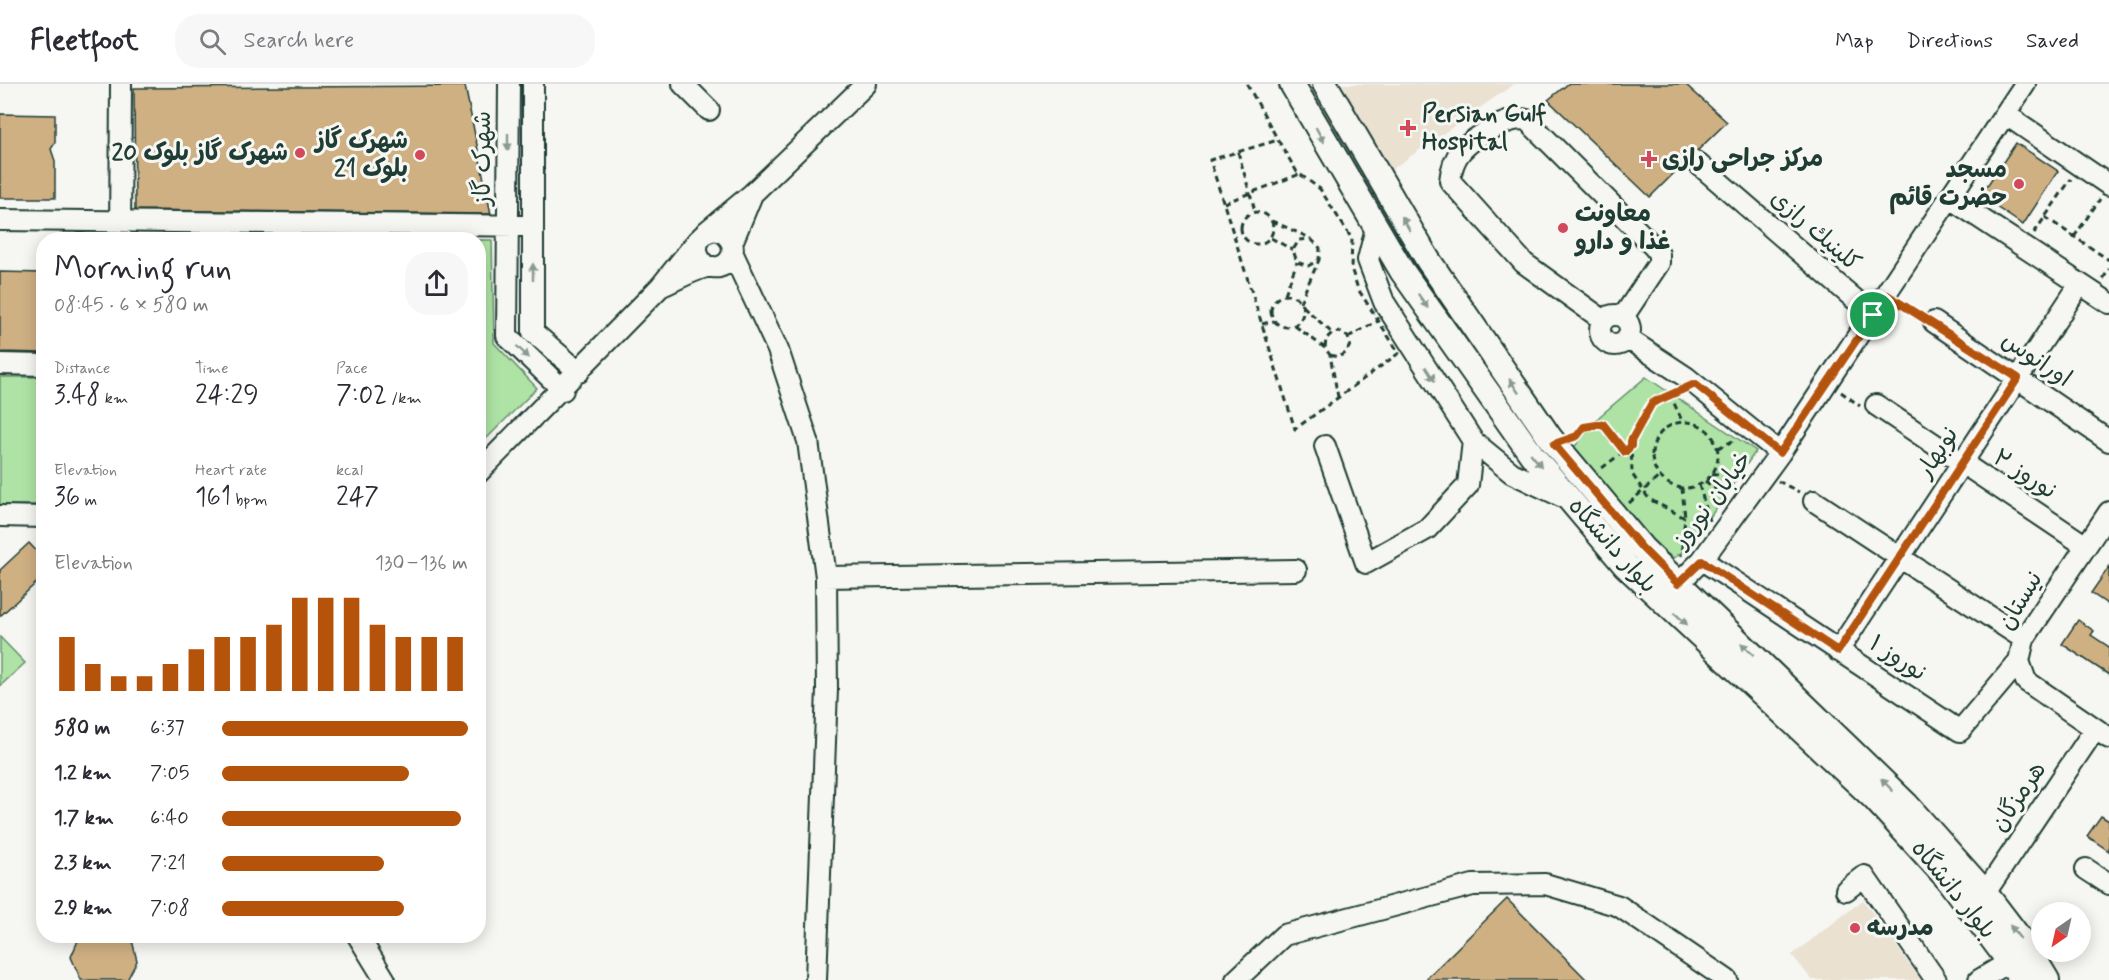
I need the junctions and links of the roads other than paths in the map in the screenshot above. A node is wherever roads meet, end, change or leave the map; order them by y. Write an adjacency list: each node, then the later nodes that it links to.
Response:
1 (122, 84): 15 (street)
2 (509, 84): 17 (street, شهرک گاز, one-way to 17)
3 (533, 84): 18 (street, شهرک گاز)
4 (683, 84): 9 (street)
5 (866, 84): 13 (street)
6 (1292, 84): 19 (main road, بلوار دانشگاه, one-way to 19)
7 (1325, 84): 55 (main road, بلوار دانشگاه, one-way to 7)
8 (2025, 84): 10 (street, خیابان نوروز)
9 (709, 110)
10 (2005, 114): 12 (street); 14 (street, خیابان نوروز)
11 (1696, 162): 28 (street, كلينيك رازی)
12 (2106, 190)
13 (752, 194): 21 (street); 22 (street)
14 (1951, 199): 24 (street); 28 (street, خیابان نوروز)
15 (120, 219): 16 (street); 17 (street); 20 (street)
16 (0, 220)
17 (508, 226): 18 (street); 37 (street, شهرک گاز, one-way to 37)
18 (533, 226): 35 (street, شهرک گاز, one-way to 18)
19 (1376, 228): 39 (street, one-way to 39); 45 (main road, بلوار دانشگاه, one-way to 45)
20 (120, 232)
21 (702, 236): 22 (street); 23 (street); 25 (street)
22 (733, 249): 23 (street); 27 (street)
23 (713, 267): 25 (street); 27 (street)
24 (2080, 284): 26 (street); 36 (street, نوبهار)
25 (660, 287): 35 (street)
26 (2109, 303)
27 (755, 305): 54 (street)
28 (1873, 315): 42 (street, خیابان نوروز)
29 (1623, 317): 30 (street); 30 (street); 32 (street)
30 (1603, 320): 32 (street)
31 (1934, 322): 36 (street, اورانوس)
32 (1627, 338): 42 (street)
33 (0, 364): 34 (street)
34 (36, 365)
35 (579, 372): 37 (street)
36 (2018, 378): 40 (street, اورانوس); 43 (street, نوبهار)
37 (563, 390): 44 (street)
38 (1876, 405): 43 (street, نوروز ۲)
39 (1473, 441): 41 (street); 45 (street)
40 (2109, 441)
41 (1325, 446)
42 (1780, 453): 52 (street, خیابان نوروز)
43 (1962, 464): 50 (street, نوروز ۲); 51 (street, نوبهار)
44 (486, 465)
45 (1571, 500): 65 (main road, بلوار دانشگاه, one-way to 65)
46 (1814, 501): 51 (street)
47 (2109, 512): 50 (street, نیستان)
48 (0, 516): 49 (street)
49 (36, 517)
50 (2086, 546): 56 (street, نیستان)
51 (1900, 558): 56 (street); 57 (street, نوبهار)
52 (1702, 561): 55 (street, خیابان نوروز); 57 (street, نوروز ۱)
53 (1296, 570): 54 (street)
54 (826, 577): 67 (street)
55 (1678, 584): 63 (main road, بلوار دانشگاه, one-way to 55)
56 (2024, 639): 58 (street, نیستان)
57 (1838, 651): 58 (street, نوروز ۱)
58 (2019, 661): 59 (street, نیستان)
59 (2102, 733): 63 (street, هرمزگان)
60 (2086, 869): 61 (street)
61 (2109, 884)
62 (1846, 890): 70 (street)
63 (1985, 893): 72 (main road, بلوار دانشگاه, one-way to 63)
64 (362, 943): 66 (street)
65 (2017, 971): 71 (street)
66 (385, 980)
67 (816, 980)
68 (1236, 980): 69 (street)
69 (1727, 980)
70 (1936, 980)
71 (1979, 980)
72 (2047, 980)

